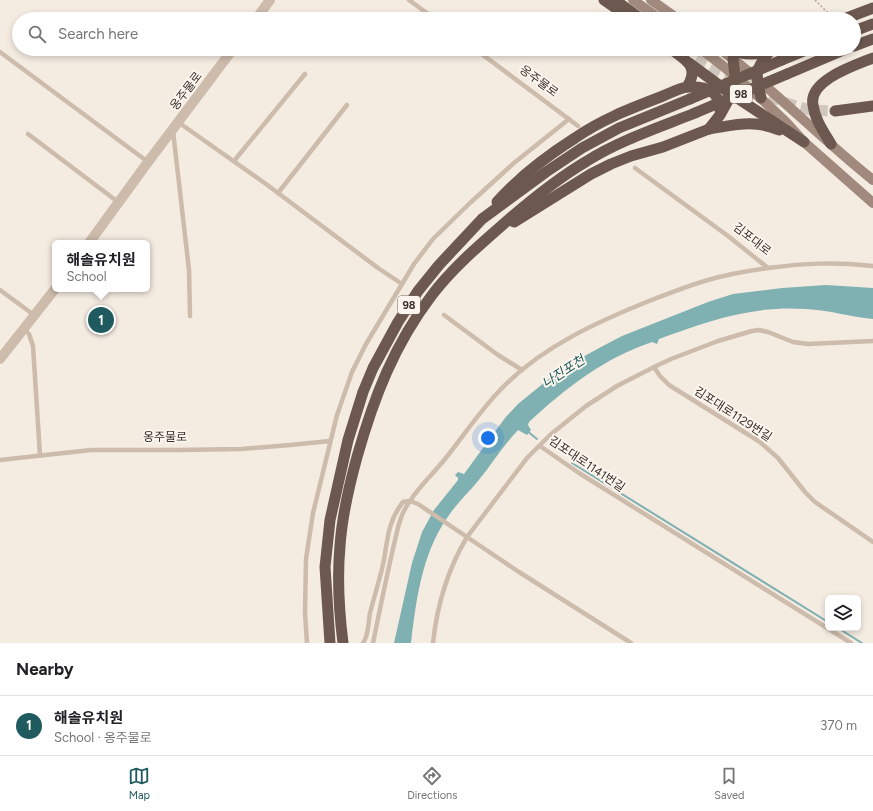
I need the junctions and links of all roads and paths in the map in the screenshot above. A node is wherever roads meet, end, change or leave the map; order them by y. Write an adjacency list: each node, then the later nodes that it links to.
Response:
1 (270, 0): 9 (street)
2 (409, 0): 10 (lane)
3 (604, 0): 11 (highway)
4 (615, 0): 12 (highway)
5 (632, 0): 13 (main road)
6 (651, 0): 14 (main road)
7 (815, 0): 15 (path)
8 (873, 8): 16 (highway)
9 (261, 12)
10 (425, 12)
11 (620, 12)
12 (631, 12)
13 (650, 12)
14 (668, 12)
15 (826, 12)
16 (861, 13)
17 (873, 24): 18 (highway)
18 (861, 28)
19 (873, 39): 20 (highway)
20 (861, 43)
21 (0, 52): 49 (lane)
22 (229, 56): 42 (street, 옹주물로)
23 (484, 56): 41 (lane, 옹주물로)
24 (729, 56): 30 (main road)
25 (766, 56): 33 (highway)
26 (792, 56): 55 (highway, 98, bridge)
27 (829, 56): 57 (highway, 98, bridge)
28 (695, 57): 32 (main road); 34 (highway); 35 (highway)
29 (873, 58): 47 (highway)
30 (733, 59): 32 (highway); 33 (main road)
31 (305, 74): 48 (lane)
32 (735, 76): 35 (highway); 36 (main road)
33 (757, 78): 36 (highway); 47 (main road)
34 (687, 87): 40 (highway); 55 (highway)
35 (731, 94): 40 (highway); 46 (highway)
36 (761, 98): 46 (main road)
37 (347, 105): 52 (lane)
38 (873, 106): 39 (highway)
39 (835, 111)
40 (720, 115): 44 (highway)
41 (569, 119): 43 (lane, 옹주물로); 60 (lane)
42 (176, 125): 48 (lane); 49 (street, 옹주물로); 65 (lane, 옹주물로)
43 (578, 126)
44 (709, 130): 46 (highway); 57 (highway)
45 (28, 134): 53 (lane)
46 (804, 142): 54 (main road)
47 (831, 144): 51 (main road)
48 (234, 161): 52 (lane)
49 (148, 162): 53 (street, 옹주물로)
50 (635, 168): 59 (lane, 김포대로)
51 (873, 180)
52 (278, 193): 60 (lane)
53 (119, 202): 56 (street, 옹주물로)
54 (873, 203)
55 (482, 219): 79 (highway, 98)
56 (91, 240)
57 (485, 240): 80 (highway, 98)
58 (873, 266): 59 (lane, 김포대로)
59 (768, 268): 70 (lane)
60 (402, 284): 71 (lane)
61 (0, 290): 63 (lane)
62 (53, 292): 63 (street)
63 (35, 315): 66 (street)
64 (444, 315): 70 (lane)
65 (190, 316)
66 (24, 329): 68 (street); 73 (lane)
67 (873, 341): 69 (lane, 김포대로1141번길)
68 (0, 359)
69 (654, 367): 72 (lane, 김포대로1141번길); 77 (lane, 김포대로1129번길)
70 (522, 370): 75 (lane)
71 (330, 440): 73 (lane, 옹주물로); 78 (lane)
72 (540, 446): 76 (lane); 85 (lane, 김포대로1141번길)
73 (40, 455): 74 (lane, 옹주물로)
74 (0, 460)
75 (410, 501): 76 (lane); 81 (lane); 82 (lane)
76 (465, 535): 83 (lane); 84 (lane)
77 (873, 542)
78 (307, 643)
79 (330, 643)
80 (343, 643)
81 (363, 643)
82 (374, 643)
83 (433, 643)
84 (631, 643)
85 (851, 643)

